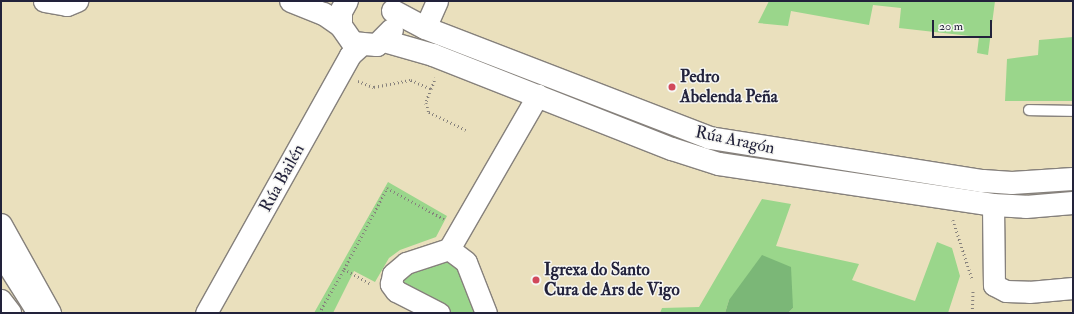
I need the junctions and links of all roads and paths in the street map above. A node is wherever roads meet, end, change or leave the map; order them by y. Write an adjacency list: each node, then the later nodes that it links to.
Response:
1 (44, 1): 2 (street)
2 (77, 1)
3 (291, 1): 7 (main road)
4 (347, 1): 7 (main road)
5 (437, 1): 8 (street)
6 (390, 6): 8 (main road, Rúa Aragón); 9 (main road)
7 (341, 26): 10 (main road)
8 (425, 28): 16 (main road, Rúa Aragón)
9 (384, 41): 10 (main road); 12 (main road, Rúa Aragón)
10 (360, 46): 33 (street, Rúa Bailén)
11 (354, 79): 15 (path)
12 (538, 95): 17 (main road, Rúa Aragón); 22 (street)
13 (1029, 110): 14 (lane)
14 (1073, 111)
15 (466, 130)
16 (1073, 179)
17 (952, 198): 19 (main road, Rúa Aragón); 37 (path)
18 (1073, 202): 19 (main road, Rúa Aragón)
19 (992, 205): 27 (street)
20 (448, 221): 24 (path)
21 (1, 225): 32 (main road)
22 (449, 249): 35 (street); 36 (street)
23 (1, 253): 31 (main road)
24 (344, 269): 26 (path); 34 (path)
25 (1, 275): 30 (main road)
26 (376, 286)
27 (1073, 288)
28 (1, 301): 29 (main road)
29 (10, 313)
30 (22, 313)
31 (39, 313)
32 (50, 313)
33 (206, 313)
34 (319, 313)
35 (439, 313)
36 (486, 313)
37 (972, 313)

